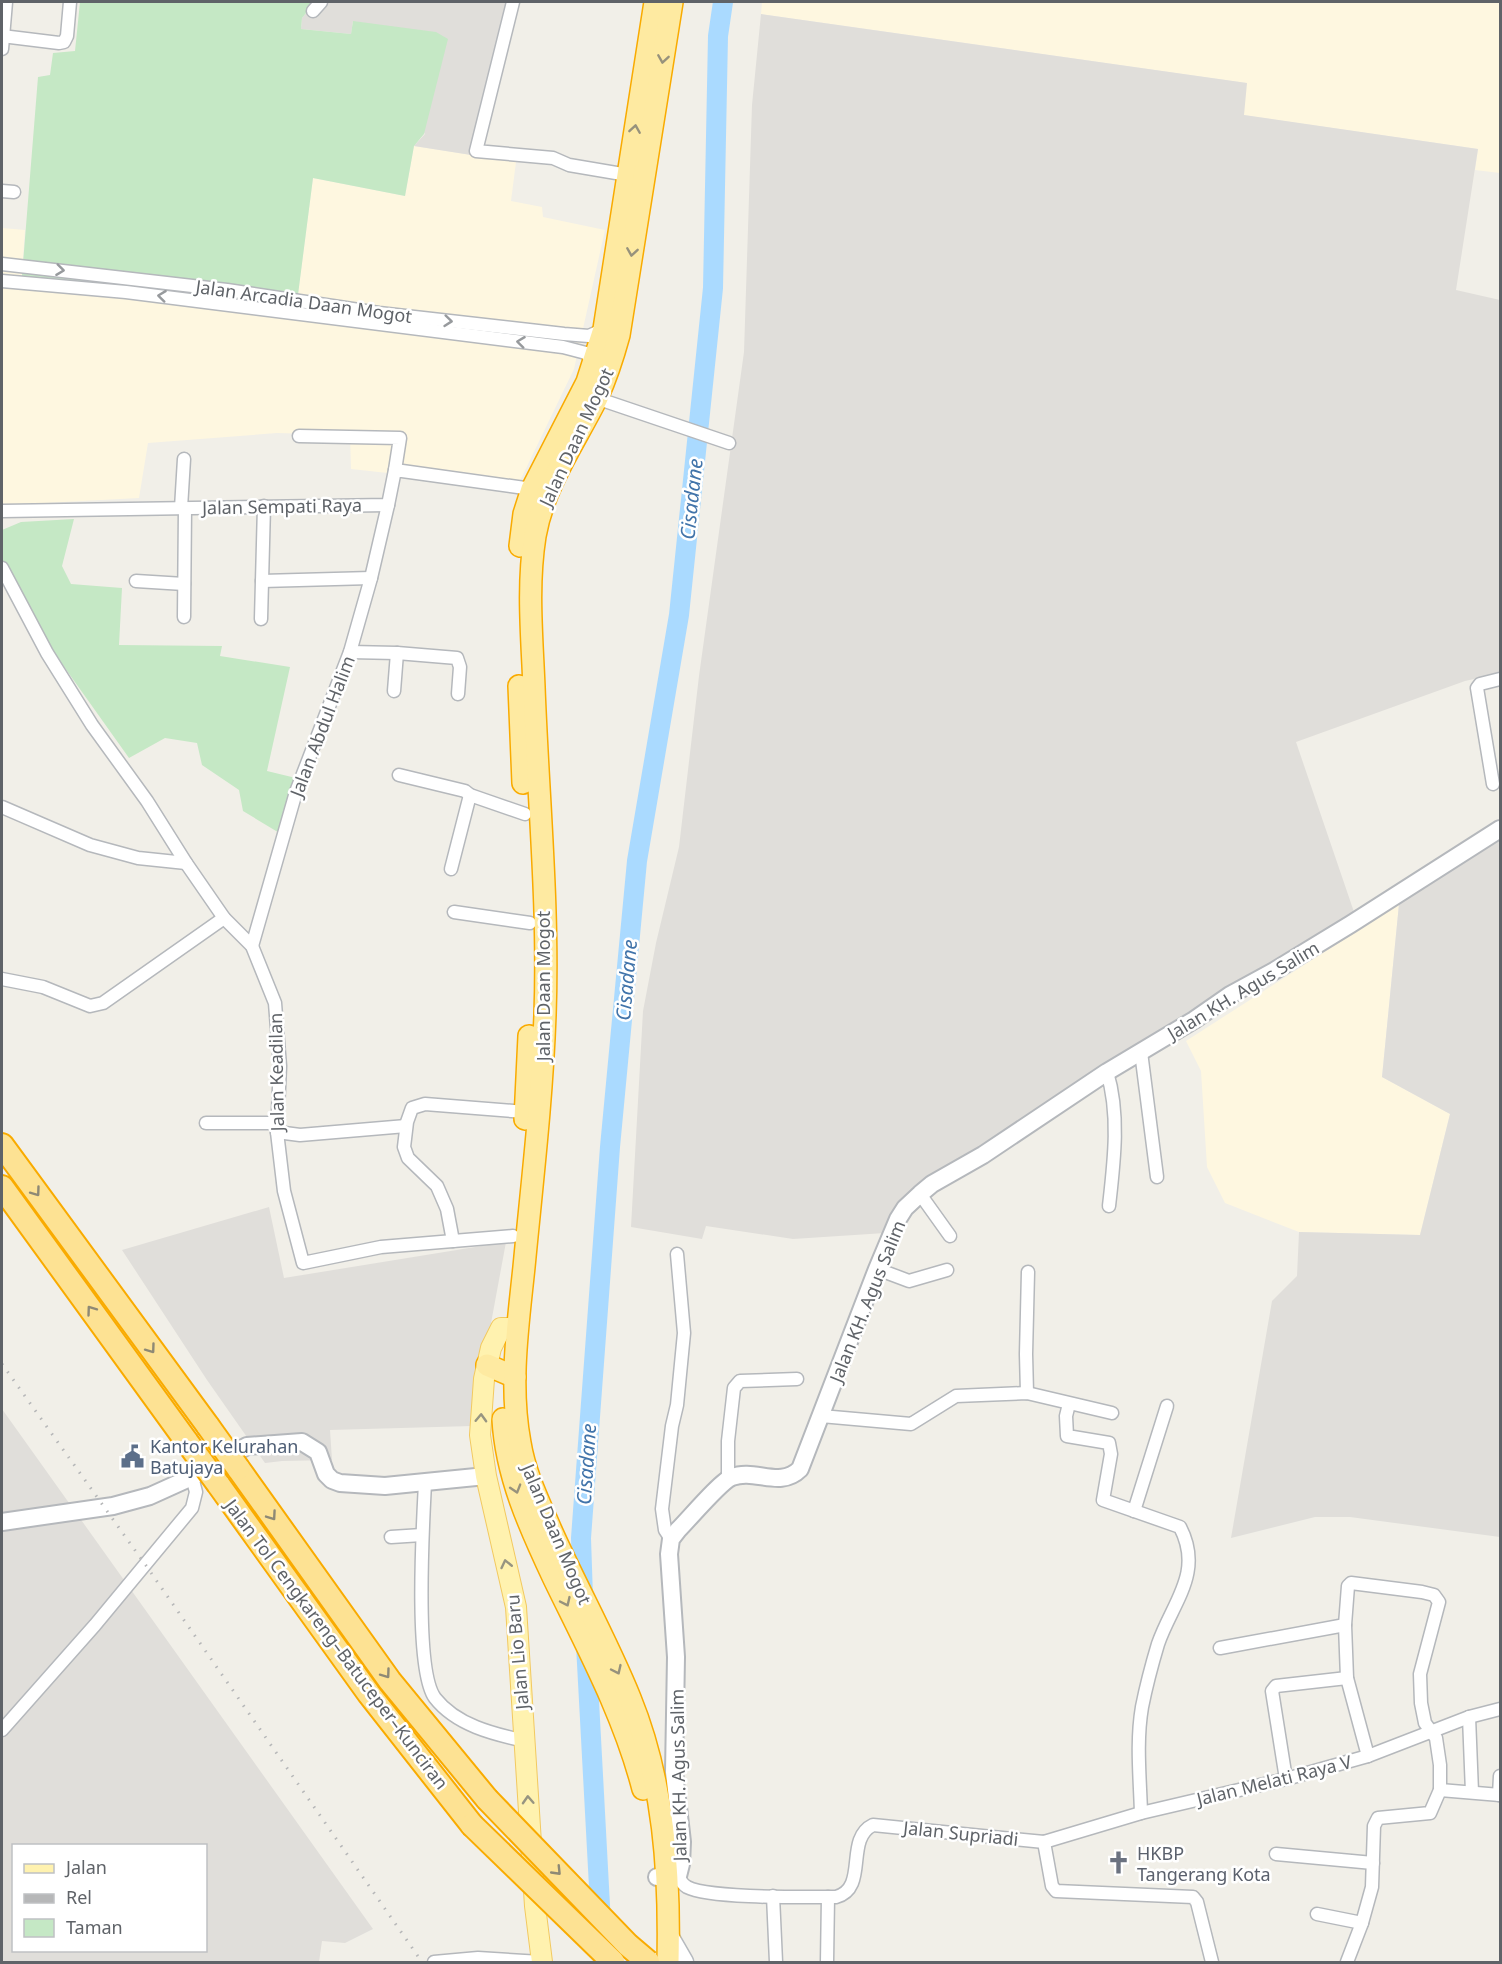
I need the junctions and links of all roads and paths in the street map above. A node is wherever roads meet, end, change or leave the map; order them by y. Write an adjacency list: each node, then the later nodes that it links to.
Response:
1 (6, 2): 6 (street)
2 (70, 2): 6 (street)
3 (513, 2): 7 (street)
4 (656, 2): 7 (highway, Jalan Daan Mogot, one-way to 4)
5 (672, 2): 12 (highway, Jalan Daan Mogot, one-way to 12)
6 (2, 40)
7 (628, 175): 10 (highway, Jalan Daan Mogot)
8 (2, 264): 10 (street, Jalan Arcadia Daan Mogot, one-way to 10)
9 (2, 281): 11 (street, Jalan Arcadia Daan Mogot, one-way to 9)
10 (604, 329): 11 (highway, Jalan Daan Mogot)
11 (594, 364): 17 (highway, Jalan Daan Mogot)
12 (596, 398): 14 (street); 34 (highway, Jalan Daan Mogot)
13 (298, 436): 16 (street, Jalan Sempati Raya)
14 (729, 443)
15 (184, 459): 20 (street)
16 (395, 470): 17 (street); 18 (street, Jalan Sempati Raya)
17 (532, 489): 34 (highway, Jalan Daan Mogot)
18 (388, 505): 19 (street, Jalan Sempati Raya); 23 (street, Jalan Abdul Halim)
19 (264, 506): 20 (street, Jalan Sempati Raya); 25 (street)
20 (183, 508): 21 (street, Jalan Sempati Raya); 26 (street)
21 (2, 511)
22 (2, 568): 41 (street, Jalan Keadilan)
23 (371, 578): 25 (street); 29 (street, Jalan Abdul Halim)
24 (136, 580): 26 (street)
25 (262, 581): 28 (street)
26 (184, 584): 27 (street)
27 (183, 617)
28 (261, 619)
29 (350, 652): 30 (street); 46 (street, Jalan Abdul Halim)
30 (397, 653): 32 (street); 33 (street)
31 (1500, 679): 36 (street)
32 (393, 691)
33 (458, 694)
34 (529, 753): 39 (highway, Jalan Daan Mogot); 66 (highway, Jalan Daan Mogot)
35 (399, 775): 37 (street)
36 (1493, 784)
37 (470, 795): 39 (street); 42 (street)
38 (2, 807): 41 (street)
39 (525, 814): 45 (highway, Jalan Daan Mogot)
40 (1500, 829): 48 (street, Jalan KH. Agus Salim)
41 (186, 863): 44 (street, Jalan Keadilan)
42 (452, 869)
43 (454, 912): 45 (street)
44 (224, 918): 46 (street, Jalan Keadilan); 47 (street)
45 (530, 923): 50 (highway, Jalan Daan Mogot)
46 (252, 946): 53 (street, Jalan Keadilan)
47 (2, 979)
48 (1141, 1052): 49 (street, Jalan KH. Agus Salim); 55 (street)
49 (1107, 1072): 57 (street, Jalan KH. Agus Salim); 58 (street)
50 (525, 1112): 52 (street); 59 (highway, Jalan Daan Mogot)
51 (206, 1123): 53 (street)
52 (406, 1126): 53 (street); 61 (street)
53 (277, 1128): 61 (street, Jalan Keadilan)
54 (2, 1145): 110 (highway, Jalan Tol Cengkareng–Batuceper–Kunciran, one-way to 110, bridge)
55 (1157, 1177)
56 (2, 1188): 109 (highway, Jalan Tol Cengkareng–Batuceper–Kunciran, one-way to 56, bridge)
57 (920, 1194): 60 (street); 63 (street, Jalan KH. Agus Salim)
58 (1109, 1206)
59 (513, 1236): 61 (street, Jalan Keadilan); 66 (highway, Jalan Daan Mogot)
60 (950, 1236)
61 (453, 1241)
62 (677, 1254): 82 (street)
63 (877, 1269): 64 (street); 73 (street, Jalan KH. Agus Salim)
64 (947, 1270)
65 (1028, 1272): 69 (street)
66 (511, 1327): 67 (highway, Jalan Daan Mogot); 67 (main road, Jalan Lio Baru)
67 (501, 1371): 74 (main road, Jalan Lio Baru, one-way to 67); 101 (highway, Jalan Daan Mogot, one-way to 101)
68 (798, 1379): 76 (street)
69 (1027, 1393): 70 (street); 73 (street)
70 (1069, 1404): 72 (street); 78 (street)
71 (1167, 1406): 78 (street)
72 (1112, 1413)
73 (821, 1416): 76 (street, Jalan KH. Agus Salim)
74 (486, 1476): 77 (street); 90 (main road, Jalan Lio Baru, one-way to 74)
75 (192, 1477): 77 (street); 79 (street); 88 (street)
76 (728, 1479): 82 (street)
77 (425, 1483): 80 (street)
78 (1134, 1511): 97 (street)
79 (2, 1522)
80 (422, 1535): 81 (street); 90 (street)
81 (391, 1537)
82 (672, 1539): 101 (street, Jalan KH. Agus Salim)
83 (1345, 1625): 84 (street); 85 (street); 89 (street)
84 (1220, 1648)
85 (1347, 1678): 91 (street); 93 (street)
86 (1500, 1710): 87 (street, Jalan Melati Raya V)
87 (1469, 1717): 89 (street, Jalan Melati Raya V); 95 (street)
88 (2, 1730)
89 (1431, 1732): 91 (street, Jalan Melati Raya V); 94 (street)
90 (525, 1741): 108 (main road, Jalan Lio Baru, one-way to 90)
91 (1368, 1756): 93 (street, Jalan Melati Raya V)
92 (1500, 1776): 96 (street)
93 (1286, 1779): 97 (street, Jalan Melati Raya V)
94 (1440, 1790): 95 (street); 100 (street)
95 (1472, 1792): 96 (street)
96 (1500, 1795)
97 (1141, 1813): 98 (street, Jalan Melati Raya V)
98 (1044, 1842): 103 (street, Jalan Supriadi); 116 (street, Jalan Supriadi)
99 (1276, 1854): 100 (street)
100 (1373, 1863): 105 (street)
101 (667, 1877): 102 (street, Jalan Supriadi); 106 (highway, Jalan Daan Mogot); 111 (highway, Jalan Daan Mogot)
102 (772, 1896): 103 (street, Jalan Supriadi); 114 (street)
103 (828, 1897): 115 (street)
104 (1317, 1914): 105 (street)
105 (1362, 1923): 117 (street)
106 (669, 1936): 112 (highway, Jalan Daan Mogot); 113 (main road)
107 (434, 1962): 108 (street)
108 (542, 1962)
109 (613, 1962)
110 (648, 1962)
111 (656, 1962)
112 (668, 1962)
113 (684, 1962)
114 (776, 1962)
115 (827, 1962)
116 (1212, 1962)
117 (1347, 1962)

